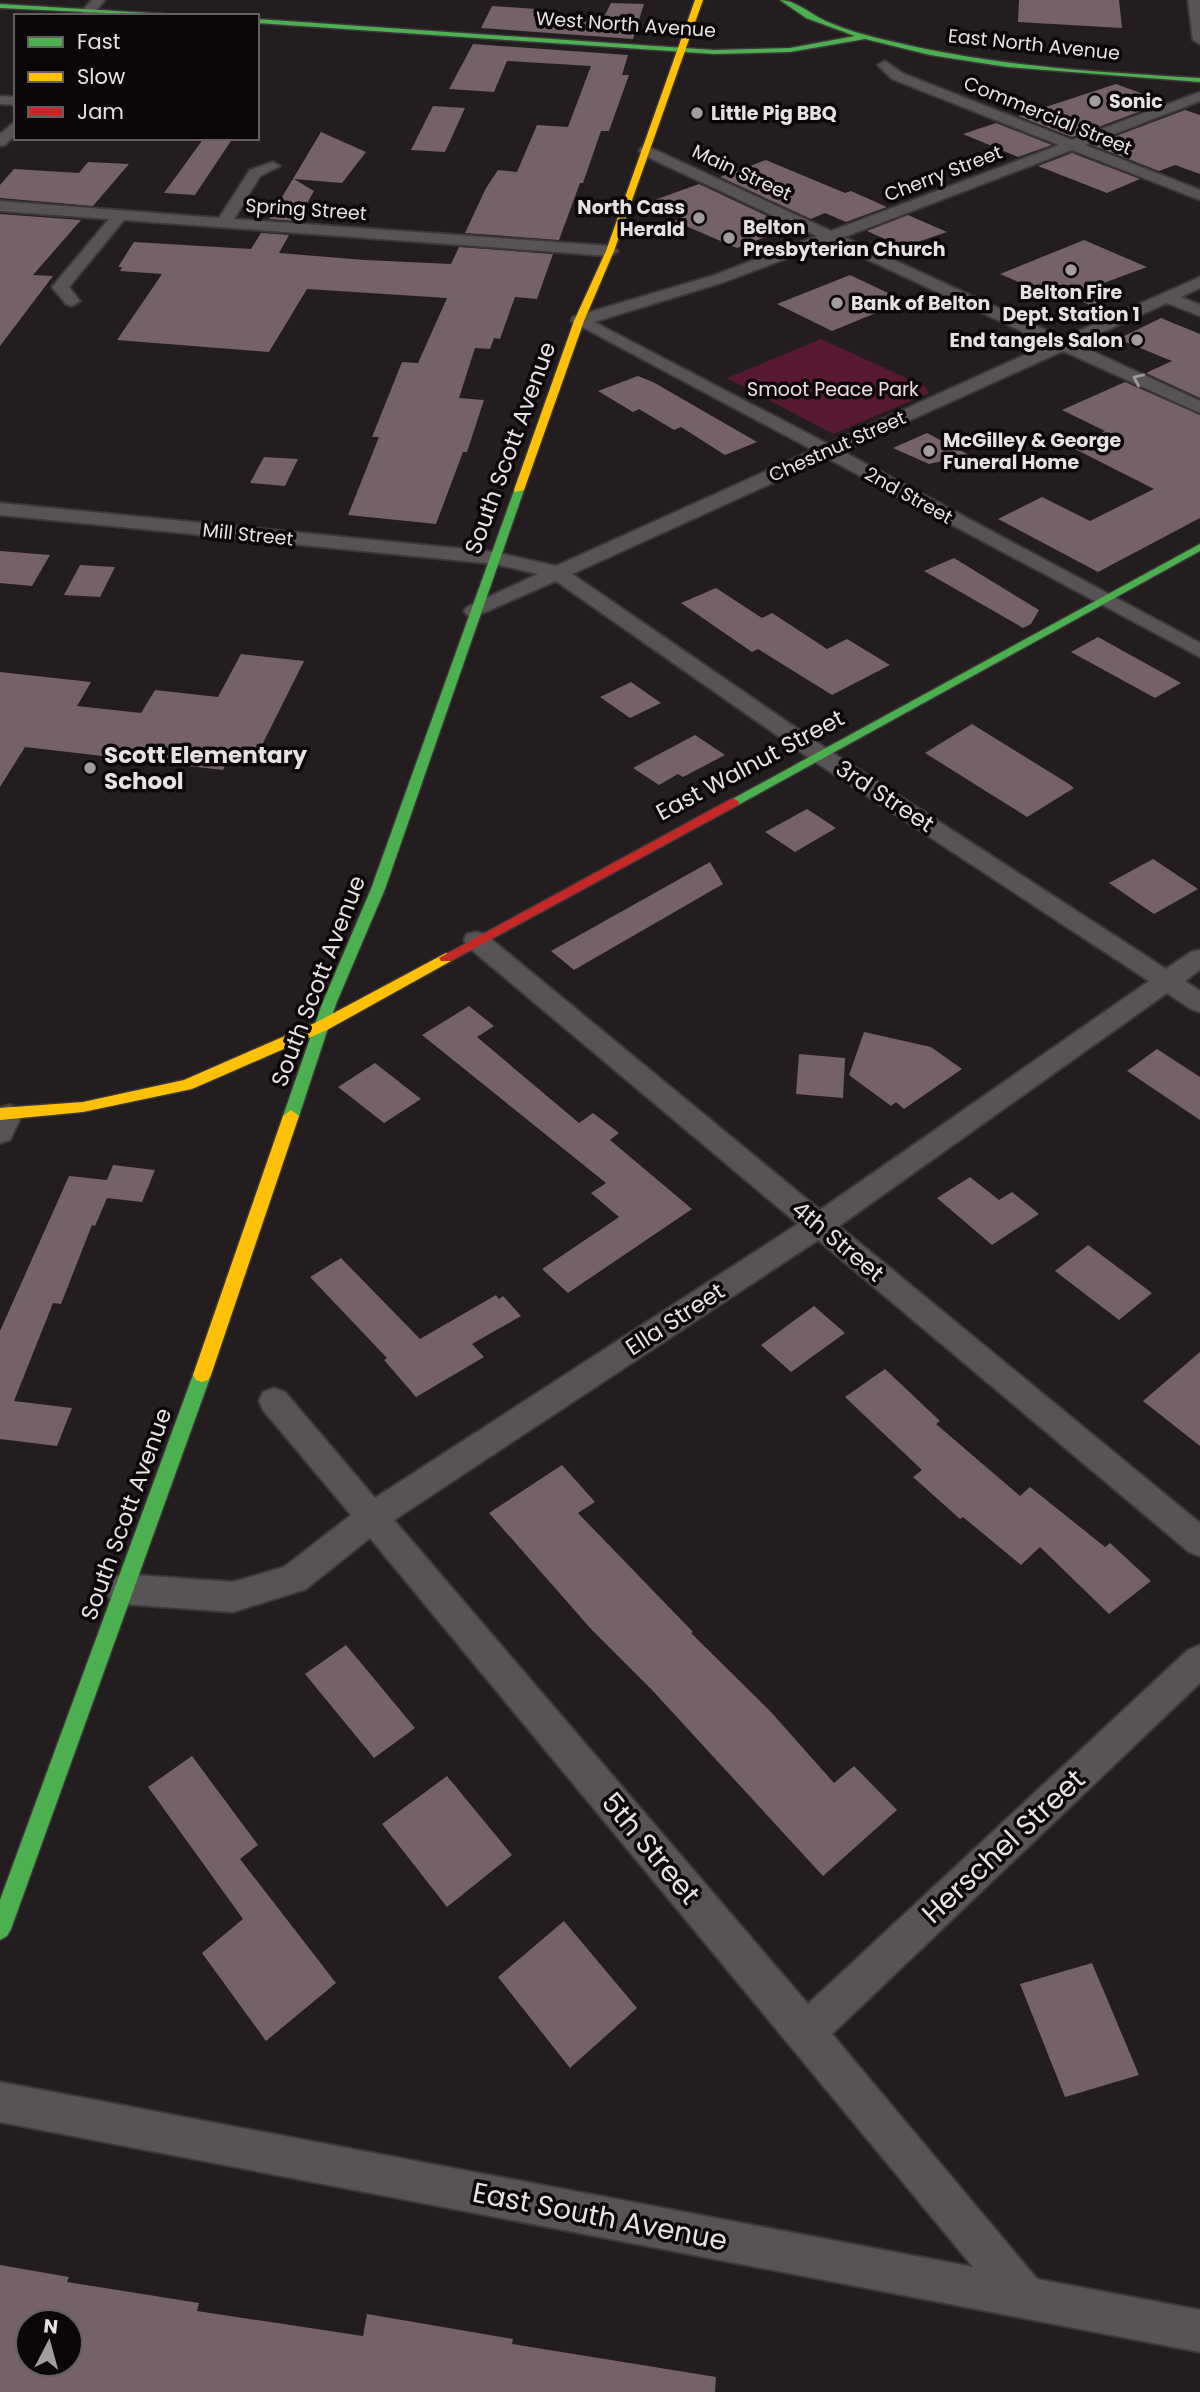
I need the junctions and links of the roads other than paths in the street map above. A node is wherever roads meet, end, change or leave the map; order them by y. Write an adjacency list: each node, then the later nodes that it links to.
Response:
1 (699, 0): 10 (street, South Scott Avenue)
2 (784, 0): 8 (street, East North Avenue)
3 (1194, 0): 9 (street)
4 (0, 6): 5 (street)
5 (93, 6): 6 (street)
6 (151, 14)
7 (259, 21): 10 (street, West North Avenue)
8 (865, 37): 10 (street, West North Avenue); 12 (street, East North Avenue)
9 (1200, 40)
10 (680, 49): 17 (street, South Scott Avenue)
11 (885, 65): 16 (street, Commercial Street)
12 (1200, 80)
13 (1200, 96): 16 (street, Cherry Street)
14 (14, 127): 15 (street)
15 (0, 142)
16 (1072, 145): 19 (street, Commercial Street); 23 (street, Cherry Street)
17 (646, 151): 23 (street, Main Street); 24 (street, South Scott Avenue)
18 (273, 166): 22 (street)
19 (1200, 195)
20 (0, 206): 21 (street, Spring Street)
21 (120, 215): 22 (street, Spring Street); 27 (street)
22 (223, 223): 24 (street, Spring Street)
23 (830, 237): 29 (street, Cherry Street); 30 (street, Main Street)
24 (610, 251): 29 (street, South Scott Avenue)
25 (1200, 282): 26 (street, Chestnut Street)
26 (1167, 297): 28 (street); 30 (street, Chestnut Street)
27 (72, 300)
28 (1200, 311)
29 (579, 321): 32 (street, 2nd Street); 35 (street, South Scott Avenue)
30 (1064, 344): 31 (street, Main Street, one-way to 30); 32 (street, Chestnut Street)
31 (1200, 408)
32 (826, 450): 36 (street, Chestnut Street); 37 (street, 2nd Street)
33 (0, 509): 35 (street, Mill Street)
34 (1200, 547): 37 (street, East Walnut Street)
35 (495, 558): 36 (street, 3rd Street); 38 (street, South Scott Avenue)
36 (558, 573): 38 (street, Chestnut Street); 40 (street, 3rd Street)
37 (1102, 600): 39 (street, 2nd Street); 40 (street, East Walnut Street)
38 (474, 611): 45 (street, South Scott Avenue)
39 (1200, 651)
40 (819, 754): 41 (street, East Walnut Street); 43 (street, 3rd Street)
41 (476, 940): 45 (street, East Walnut Street); 47 (street, 4th Street)
42 (1200, 958): 43 (street, Ella Street)
43 (1167, 981): 44 (street, 3rd Street); 47 (street, Ella Street)
44 (1200, 1003)
45 (322, 1026): 46 (street, East Walnut Street); 51 (street, South Scott Avenue)
46 (3, 1121)
47 (818, 1224): 49 (street, Ella Street); 50 (street, 4th Street)
48 (274, 1401): 49 (street, 5th Street)
49 (373, 1517): 51 (street, Ella Street); 54 (street, 5th Street)
50 (1200, 1542)
51 (122, 1589): 53 (street, South Scott Avenue)
52 (1200, 1661): 54 (street, Herschel Street)
53 (0, 1929)
54 (806, 2032): 56 (street, 5th Street)
55 (0, 2102): 56 (street, East South Avenue)
56 (1025, 2297): 57 (street, East South Avenue)
57 (1200, 2331)

